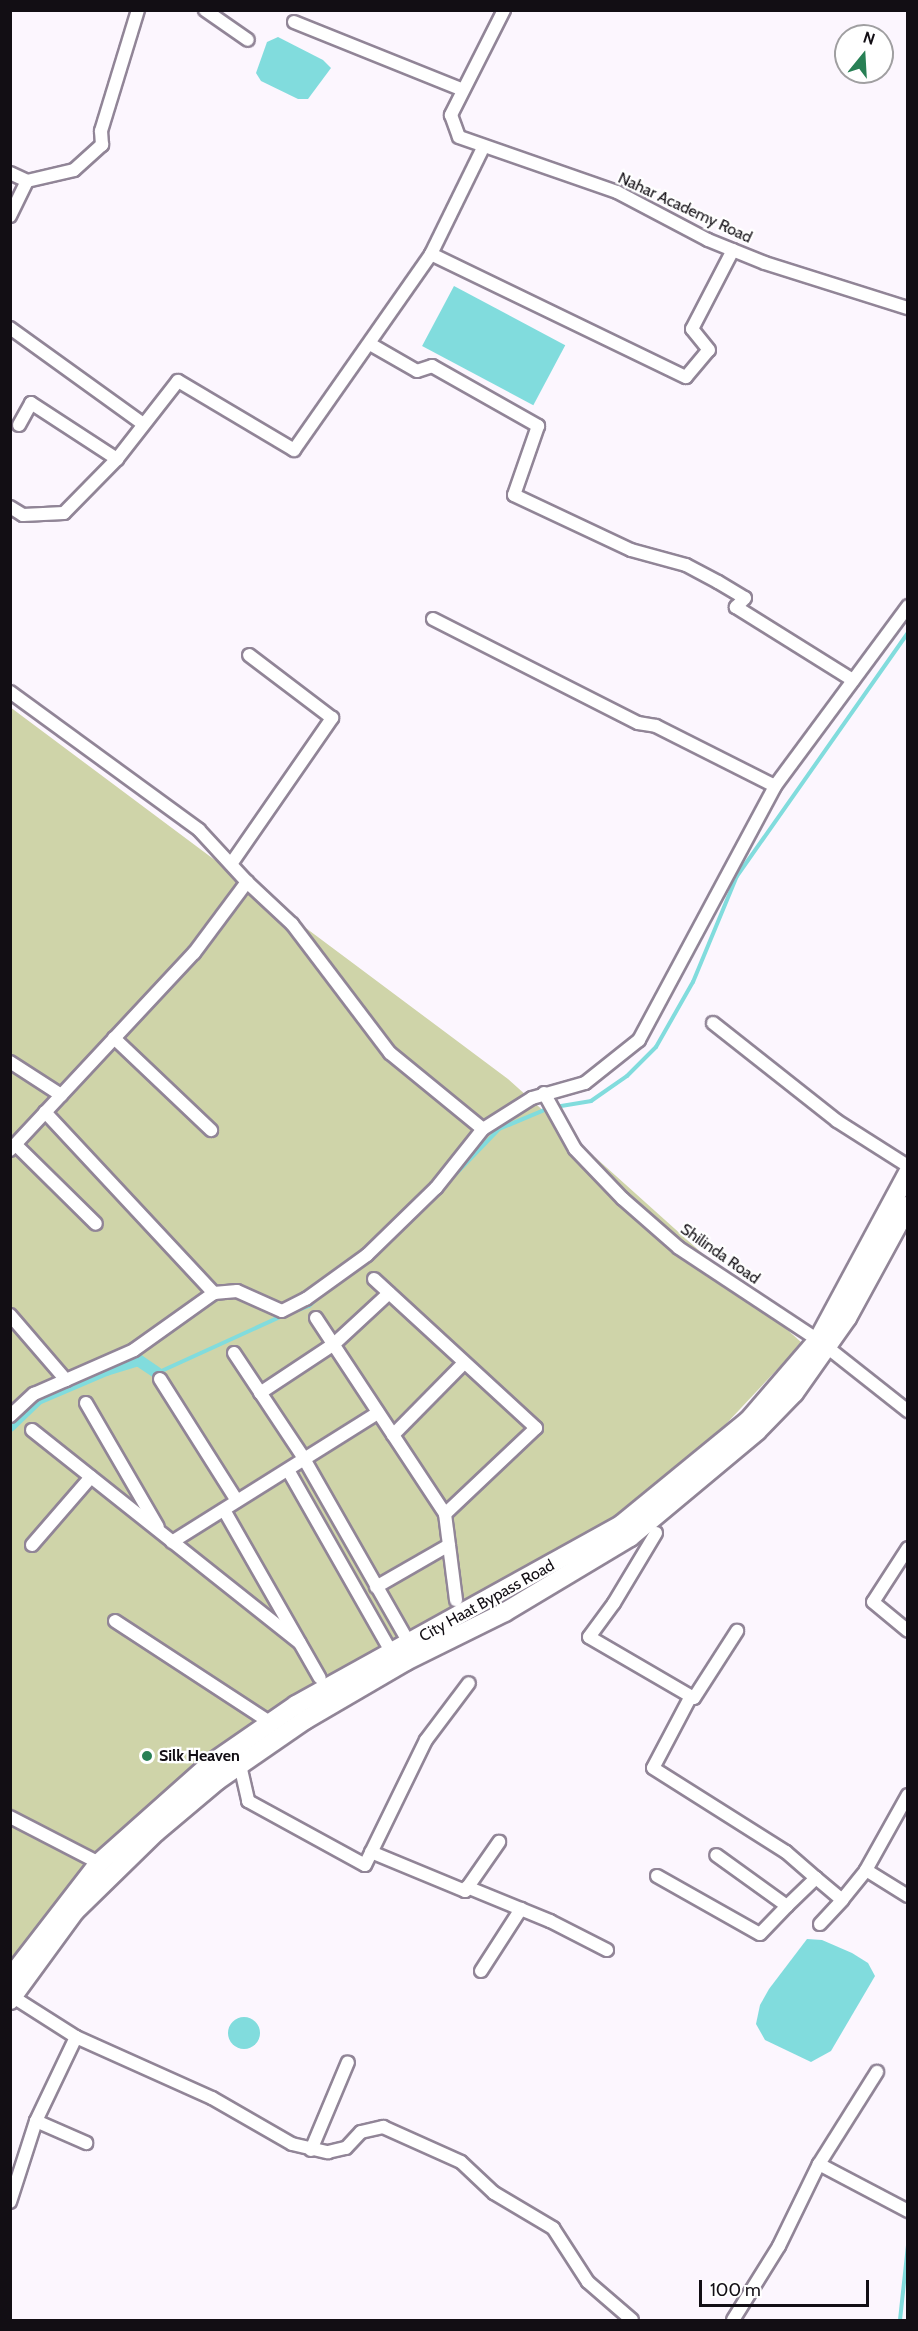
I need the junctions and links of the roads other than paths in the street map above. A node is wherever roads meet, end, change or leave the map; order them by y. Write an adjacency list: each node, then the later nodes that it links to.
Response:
1 (138, 10): 9 (street)
2 (205, 10): 5 (street)
3 (504, 10): 6 (street, Nahar Academy Road)
4 (294, 22): 6 (street)
5 (248, 40)
6 (464, 90): 7 (street, Nahar Academy Road)
7 (483, 148): 11 (street, Nahar Academy Road); 12 (street)
8 (10, 173): 9 (street)
9 (27, 181): 10 (street)
10 (10, 216)
11 (733, 250): 12 (street); 13 (street, Nahar Academy Road)
12 (431, 254): 15 (street)
13 (908, 308)
14 (10, 328): 16 (street)
15 (370, 344): 16 (street); 23 (street)
16 (143, 424): 18 (street)
17 (19, 425): 18 (street)
18 (117, 459): 19 (street)
19 (10, 507)
20 (908, 606): 23 (street)
21 (433, 619): 25 (street)
22 (249, 656): 26 (street)
23 (853, 680): 25 (street)
24 (10, 692): 26 (street)
25 (775, 786): 32 (street)
26 (231, 864): 27 (street)
27 (247, 882): 29 (street); 34 (street)
28 (713, 1023): 37 (street)
29 (114, 1038): 31 (street); 35 (street)
30 (10, 1062): 31 (street)
31 (61, 1095): 33 (street)
32 (545, 1096): 34 (street); 47 (street, Shilinda Road)
33 (45, 1112): 36 (street); 42 (street)
34 (483, 1129): 42 (street)
35 (211, 1130)
36 (13, 1148): 40 (street)
37 (908, 1166)
38 (908, 1173): 47 (main road, City Haat Bypass Road)
39 (908, 1206): 47 (main road, City Haat Bypass Road)
40 (96, 1224)
41 (374, 1279): 43 (street)
42 (214, 1293): 51 (street)
43 (389, 1293): 46 (street); 49 (street)
44 (10, 1316): 51 (street)
45 (316, 1318): 46 (street)
46 (334, 1344): 52 (street); 55 (street)
47 (822, 1344): 54 (street, Shilinda Road); 77 (main road, City Haat Bypass Road); 83 (main road, City Haat Bypass Road)
48 (234, 1353): 52 (street)
49 (464, 1363): 58 (street); 64 (street)
50 (160, 1379): 62 (street)
51 (66, 1380): 56 (street)
52 (260, 1393): 59 (street)
53 (86, 1403): 65 (street)
54 (908, 1411)
55 (378, 1413): 58 (street); 59 (street)
56 (10, 1416)
57 (32, 1430): 61 (street)
58 (393, 1435): 64 (street)
59 (304, 1459): 60 (street); 71 (street)
60 (288, 1470): 62 (street); 78 (street)
61 (91, 1477): 65 (street); 68 (street)
62 (237, 1501): 63 (street)
63 (224, 1510): 67 (street); 76 (street)
64 (445, 1514): 69 (street)
65 (162, 1533): 67 (street)
66 (656, 1533): 81 (street)
67 (172, 1542): 76 (street)
68 (32, 1545)
69 (449, 1545): 71 (street); 72 (street)
70 (908, 1548): 75 (street)
71 (376, 1587): 77 (street)
72 (456, 1600)
73 (115, 1621): 82 (street)
74 (737, 1631): 81 (street)
75 (908, 1631)
76 (300, 1643): 79 (street)
77 (409, 1643): 78 (main road, City Haat Bypass Road)
78 (392, 1653): 82 (main road, City Haat Bypass Road)
79 (320, 1678)
80 (469, 1683): 87 (street)
81 (691, 1696): 92 (street)
82 (271, 1723): 89 (main road, City Haat Bypass Road)
83 (240, 1765): 87 (street); 102 (main road, City Haat Bypass Road)
84 (908, 1795): 90 (street)
85 (10, 1816): 89 (street)
86 (499, 1842): 93 (street)
87 (371, 1852): 93 (street)
88 (716, 1855): 96 (street)
89 (99, 1863): 101 (main road, City Haat Bypass Road)
90 (866, 1870): 94 (street); 95 (street)
91 (657, 1876): 96 (street)
92 (816, 1878): 95 (street); 96 (street)
93 (467, 1887): 97 (street)
94 (908, 1896)
95 (842, 1900): 98 (street)
96 (787, 1906)
97 (521, 1909): 99 (street); 100 (street)
98 (820, 1924)
99 (607, 1950)
100 (481, 1971)
101 (10, 1978)
102 (11, 1997): 103 (street)
103 (76, 2037): 106 (street); 108 (street)
104 (348, 2062): 108 (street)
105 (876, 2072): 109 (street)
106 (36, 2121): 107 (street); 110 (street)
107 (86, 2143)
108 (311, 2150): 112 (street)
109 (819, 2164): 111 (street); 113 (street)
110 (10, 2202)
111 (908, 2211)
112 (632, 2320)
113 (733, 2320)

